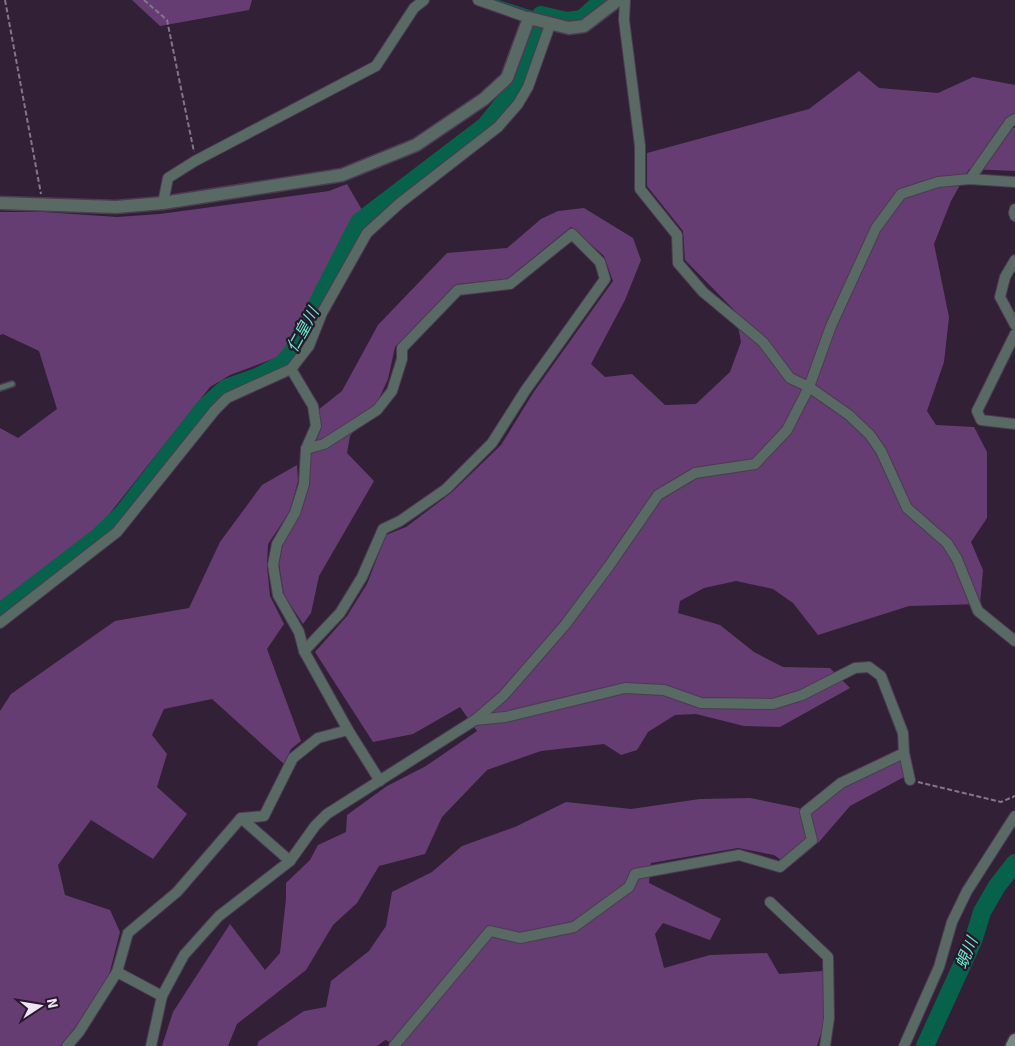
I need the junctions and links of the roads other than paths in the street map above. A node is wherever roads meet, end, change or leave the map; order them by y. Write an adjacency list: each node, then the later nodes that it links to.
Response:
1 (424, 0): 11 (street)
2 (478, 0): 5 (street)
3 (618, 0): 6 (street)
4 (625, 0): 20 (street)
5 (529, 18): 6 (street); 11 (street)
6 (550, 25): 17 (street)
7 (1015, 118): 8 (street)
8 (970, 179): 9 (street); 20 (street)
9 (1015, 182)
10 (0, 203): 11 (street)
11 (163, 203)
12 (1015, 209): 13 (street)
13 (1015, 216)
14 (1015, 260): 15 (street)
15 (1015, 325)
16 (1015, 334): 21 (street)
17 (291, 369): 22 (street); 23 (street)
18 (12, 384): 19 (lane)
19 (0, 388)
20 (809, 388): 24 (street); 26 (street)
21 (1015, 424)
22 (306, 449): 25 (street); 25 (street)
23 (0, 623)
24 (1015, 641)
25 (304, 651): 27 (street)
26 (475, 720): 28 (street); 30 (street)
27 (348, 730): 30 (street); 32 (street)
28 (904, 753): 29 (street); 40 (street)
29 (910, 780)
30 (380, 781): 33 (street)
31 (1015, 816): 42 (street)
32 (241, 818): 33 (street); 35 (street)
33 (290, 861): 36 (street)
34 (770, 902): 41 (street)
35 (117, 972): 36 (street); 38 (street)
36 (162, 996): 39 (street)
37 (1015, 1040): 43 (main road)
38 (68, 1046)
39 (151, 1046)
40 (394, 1046)
41 (825, 1046)
42 (904, 1046)
43 (1012, 1046)

